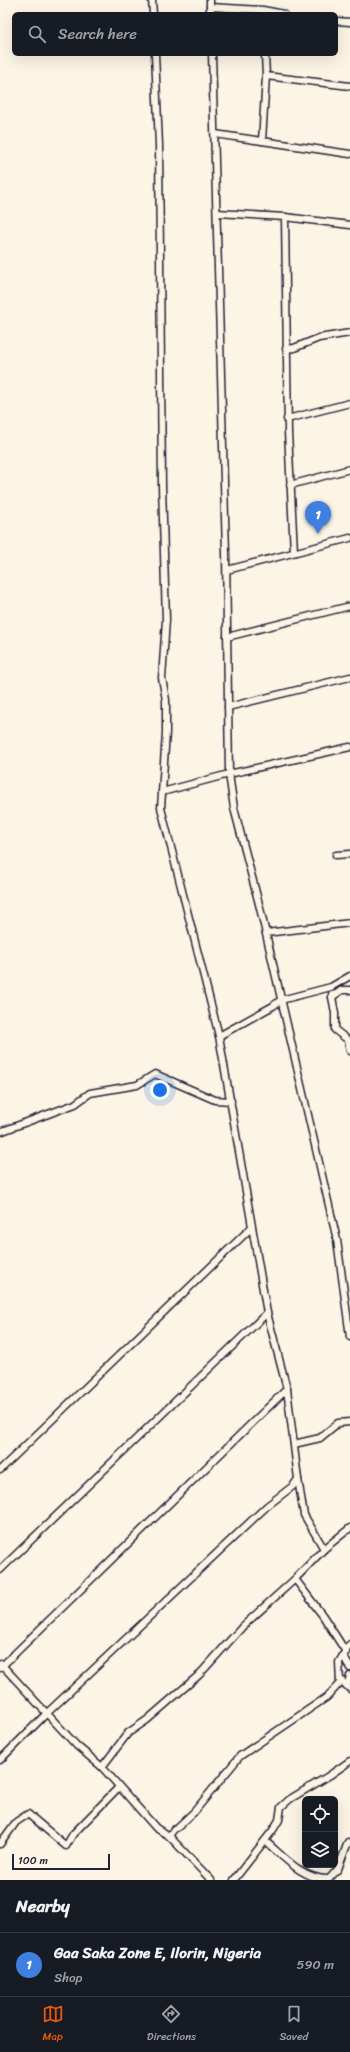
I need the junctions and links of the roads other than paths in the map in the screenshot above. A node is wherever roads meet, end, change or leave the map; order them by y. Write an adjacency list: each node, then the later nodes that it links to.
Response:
1 (152, 0): 4 (street)
2 (210, 0): 3 (street)
3 (210, 7): 5 (street); 6 (street)
4 (153, 12)
5 (210, 12)
6 (263, 12)
7 (338, 21): 8 (street)
8 (350, 22)
9 (155, 56): 35 (street)
10 (212, 56): 14 (street)
11 (265, 56): 12 (street)
12 (266, 76): 13 (street); 15 (street)
13 (350, 86)
14 (215, 134): 15 (street); 17 (street)
15 (262, 141): 16 (street)
16 (350, 154)
17 (217, 213): 18 (street); 28 (street)
18 (286, 217): 19 (street); 21 (street)
19 (350, 225)
20 (350, 333): 21 (street)
21 (286, 349): 23 (street)
22 (350, 403): 23 (street)
23 (287, 419): 25 (street)
24 (350, 469): 25 (street)
25 (290, 485): 27 (street)
26 (350, 538): 27 (street)
27 (294, 552): 28 (street)
28 (227, 570): 30 (street)
29 (350, 606): 30 (street)
30 (227, 637): 32 (street)
31 (350, 677): 32 (street)
32 (228, 707): 34 (street)
33 (350, 747): 34 (street)
34 (229, 774): 35 (street); 39 (street)
35 (162, 792): 45 (street)
36 (350, 854): 37 (street)
37 (336, 855)
38 (350, 923): 39 (street)
39 (266, 933): 44 (street)
40 (350, 976): 41 (street)
41 (331, 987): 43 (street); 44 (street)
42 (350, 990): 43 (street)
43 (332, 996): 46 (street)
44 (281, 1000): 45 (street); 51 (street)
45 (220, 1036): 47 (street)
46 (350, 1051)
47 (231, 1101): 48 (street); 49 (street)
48 (0, 1132)
49 (252, 1227): 50 (street); 55 (street)
50 (267, 1313): 52 (street); 59 (street)
51 (350, 1338)
52 (287, 1389): 54 (street); 63 (street)
53 (350, 1422): 54 (street)
54 (294, 1444): 56 (street)
55 (0, 1470)
56 (298, 1478): 58 (street); 68 (street)
57 (350, 1528): 58 (street)
58 (324, 1548): 60 (street)
59 (0, 1570)
60 (295, 1579): 62 (street); 71 (street)
61 (350, 1644): 62 (street)
62 (344, 1654): 64 (street); 66 (street)
63 (1, 1666): 68 (street)
64 (350, 1668)
65 (350, 1676): 67 (street)
66 (340, 1679): 67 (street); 73 (street)
67 (348, 1687)
68 (46, 1714): 69 (street); 71 (street)
69 (0, 1760)
70 (350, 1761): 74 (street)
71 (102, 1767): 72 (street)
72 (119, 1787): 73 (street); 76 (street)
73 (168, 1836): 77 (street)
74 (265, 1842): 75 (street); 78 (street)
75 (348, 1842)
76 (0, 1844)
77 (211, 1880)
78 (234, 1880)

